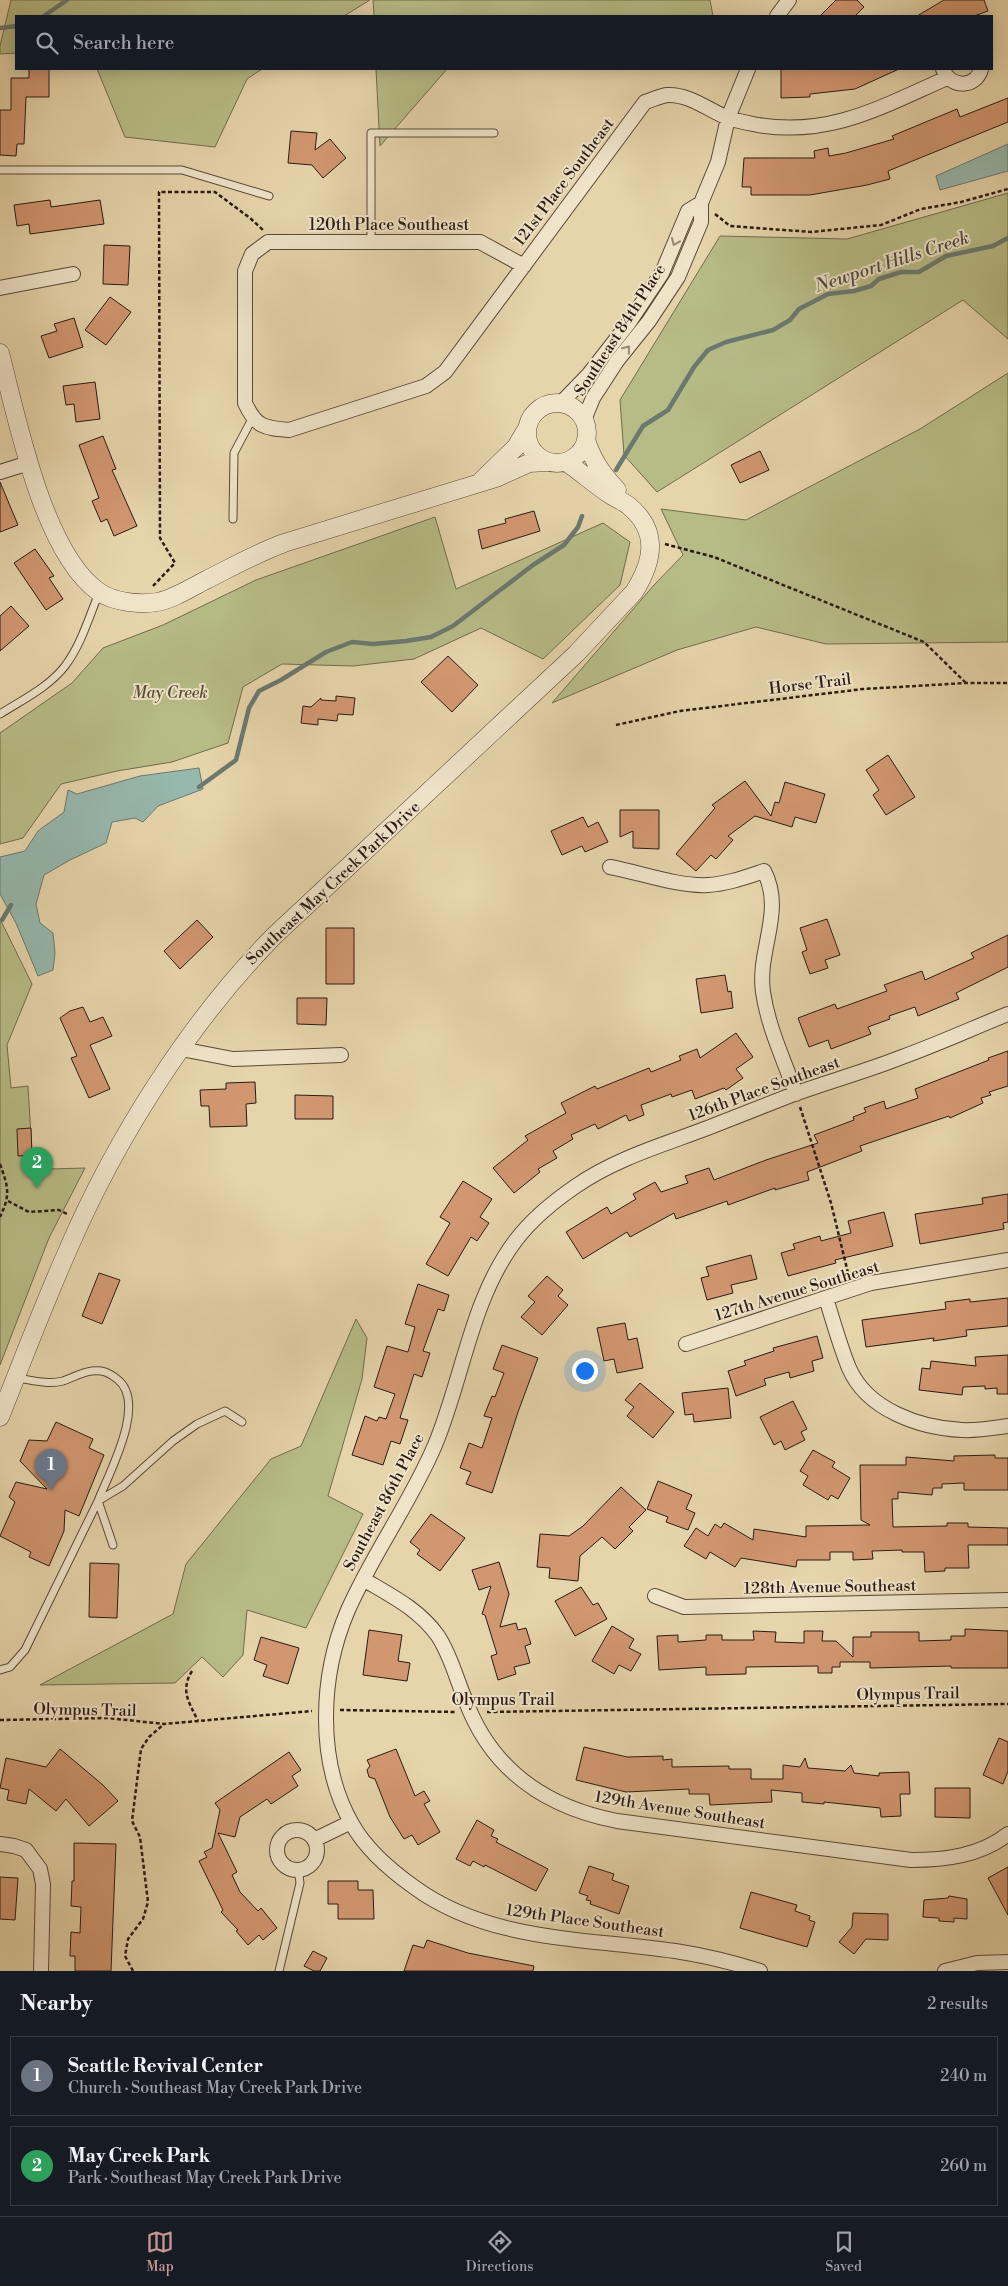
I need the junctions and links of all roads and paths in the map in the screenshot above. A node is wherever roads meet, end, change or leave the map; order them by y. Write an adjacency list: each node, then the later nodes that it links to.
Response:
1 (789, 0): 2 (street)
2 (778, 15)
3 (748, 70): 6 (street, Southeast 84th Place)
4 (980, 70): 5 (street, 121st Place Southeast)
5 (945, 73): 6 (street, 121st Place Southeast)
6 (728, 118): 11 (street, Southeast 84th Place); 14 (street, 121st Place Southeast)
7 (494, 133): 13 (lane)
8 (0, 170): 10 (lane)
9 (1008, 189): 11 (path)
10 (270, 196)
11 (702, 203): 18 (street, Southeast 84th Place, one-way to 18); 20 (street, Southeast 84th Place, one-way to 11)
12 (274, 242): 13 (street, 120th Place Southeast); 19 (street, 120th Place Southeast); 31 (path)
13 (371, 242): 14 (street, 120th Place Southeast)
14 (524, 266): 19 (street, 121st Place Southeast)
15 (73, 274): 16 (street)
16 (0, 288)
17 (0, 353): 25 (street)
18 (561, 403): 20 (street); 21 (street)
19 (252, 419): 29 (lane)
20 (584, 420): 22 (street)
21 (526, 430): 23 (street); 27 (street)
22 (586, 440): 24 (street); 28 (street, Southeast May Creek Park Drive)
23 (546, 462): 24 (street); 27 (street)
24 (566, 462): 28 (street, Southeast May Creek Park Drive)
25 (29, 464): 26 (street); 32 (street)
26 (0, 472)
27 (478, 483): 32 (street)
28 (627, 504): 30 (street, Southeast May Creek Park Drive)
29 (233, 519)
30 (650, 541): 33 (path); 39 (street, Southeast May Creek Park Drive)
31 (153, 586)
32 (100, 592): 35 (lane)
33 (966, 683): 34 (path, Horse Trail); 36 (path, Horse Trail)
34 (1008, 683)
35 (0, 714)
36 (616, 725)
37 (610, 867): 41 (street)
38 (1008, 1014): 41 (street, 126th Place Southeast)
39 (181, 1049): 40 (street); 46 (street, Southeast May Creek Park Drive)
40 (341, 1055)
41 (796, 1094): 44 (street, 126th Place Southeast); 48 (path)
42 (0, 1164): 43 (path)
43 (8, 1201): 45 (path); 46 (path)
44 (540, 1214): 57 (street, Southeast 86th Place)
45 (0, 1217)
46 (82, 1220): 51 (street, Southeast May Creek Park Drive)
47 (1008, 1260): 48 (street, 127th Avenue Southeast)
48 (852, 1289): 49 (street, 127th Avenue Southeast)
49 (826, 1298): 50 (street, 127th Avenue Southeast); 54 (street)
50 (686, 1344)
51 (16, 1377): 52 (street, Southeast May Creek Park Drive); 55 (lane)
52 (0, 1417)
53 (242, 1422): 55 (lane)
54 (1008, 1426)
55 (98, 1500): 56 (lane); 60 (lane)
56 (113, 1545)
57 (363, 1579): 63 (street, Southeast 86th Place); 64 (street, 129th Avenue Southeast)
58 (654, 1596): 59 (street, 128th Avenue Southeast)
59 (1008, 1600)
60 (0, 1670)
61 (192, 1671): 66 (path)
62 (1008, 1704): 64 (path, Olympus Trail)
63 (327, 1709): 64 (path, Olympus Trail); 66 (path, Olympus Trail); 68 (street, Southeast 86th Place)
64 (471, 1712): 69 (street, 129th Avenue Southeast)
65 (0, 1720): 67 (path, Olympus Trail)
66 (198, 1721): 67 (path, Olympus Trail)
67 (164, 1724): 75 (path)
68 (351, 1822): 70 (street); 77 (street, 129th Place Southeast)
69 (1008, 1834)
70 (314, 1840): 72 (street); 72 (street)
71 (0, 1844): 74 (street)
72 (298, 1869): 76 (lane)
73 (1008, 1962): 78 (street)
74 (41, 1971)
75 (133, 1971)
76 (280, 1971)
77 (760, 1971)
78 (945, 1971)

